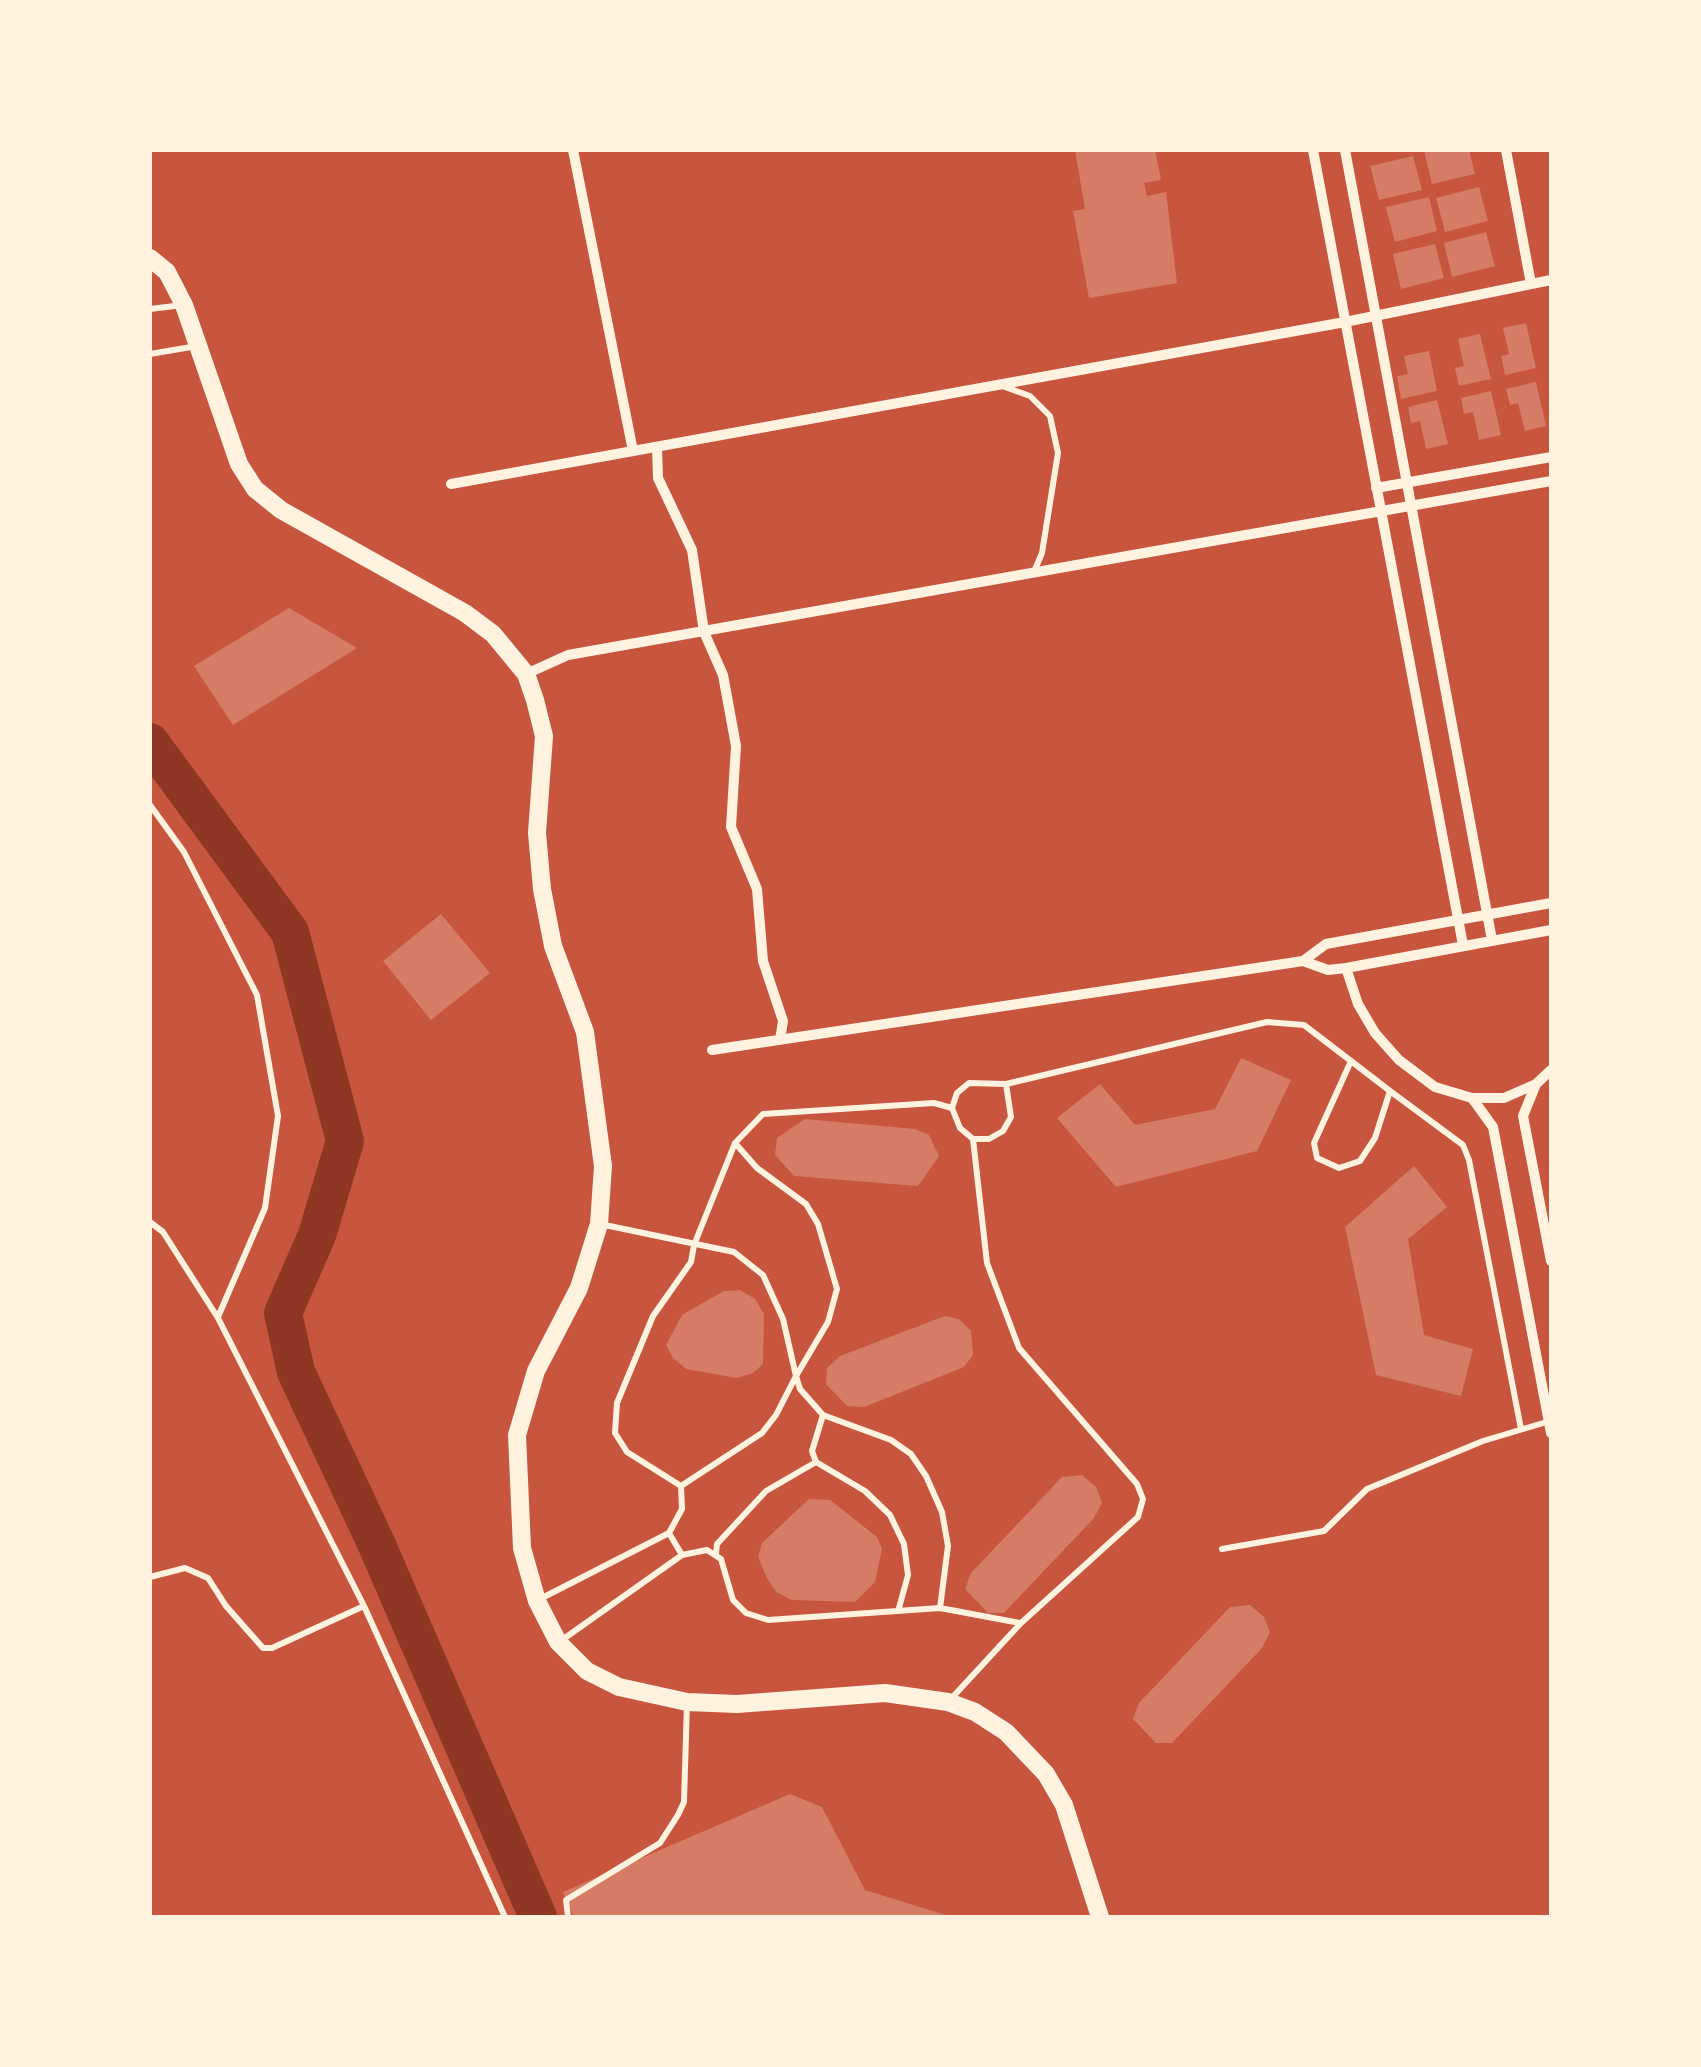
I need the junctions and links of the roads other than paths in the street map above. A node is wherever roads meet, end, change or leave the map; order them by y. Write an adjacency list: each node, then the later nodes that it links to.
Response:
1 (573, 150): 16 (street)
2 (1312, 150): 11 (street)
3 (1345, 150): 10 (street)
4 (1506, 150): 7 (street)
5 (150, 258): 8 (main road)
6 (1551, 280): 7 (street)
7 (1531, 284): 10 (street)
8 (184, 304): 9 (lane); 12 (main road)
9 (150, 309)
10 (1376, 316): 11 (street); 19 (street)
11 (1345, 322): 14 (street); 21 (street)
12 (198, 346): 13 (lane); 26 (main road)
13 (150, 354)
14 (1000, 384): 15 (street); 24 (lane)
15 (657, 447): 16 (street); 25 (street)
16 (633, 451): 20 (street)
17 (1551, 456): 19 (street)
18 (1551, 481): 22 (street)
19 (1407, 483): 21 (street); 22 (street)
20 (451, 484)
21 (1376, 488): 23 (street)
22 (1412, 508): 23 (street); 29 (street)
23 (1381, 512): 24 (street); 30 (street)
24 (1033, 574): 25 (street)
25 (704, 632): 26 (street); 36 (street)
26 (526, 674): 48 (main road)
27 (150, 805): 52 (lane)
28 (1551, 904): 29 (street)
29 (1488, 915): 30 (street); 32 (street)
30 (1458, 919): 33 (street); 34 (street)
31 (1551, 930): 32 (street)
32 (1492, 940): 33 (street)
33 (1463, 945): 35 (street)
34 (1303, 961): 35 (street); 36 (street)
35 (1346, 968): 43 (street)
36 (780, 1040): 37 (street)
37 (712, 1050)
38 (1351, 1061): 40 (lane); 42 (lane); 42 (lane)
39 (1551, 1070): 41 (street)
40 (1006, 1084): 44 (lane); 45 (lane)
41 (1536, 1084): 43 (street); 49 (street)
42 (1390, 1091): 56 (lane)
43 (1472, 1098): 55 (street)
44 (952, 1108): 45 (lane); 46 (lane)
45 (973, 1139): 68 (lane)
46 (735, 1143): 50 (lane); 53 (lane)
47 (150, 1222): 52 (lane)
48 (599, 1224): 50 (lane); 64 (main road)
49 (1548, 1232): 51 (street)
50 (694, 1246): 53 (lane); 58 (lane)
51 (1551, 1261)
52 (218, 1318): 65 (lane)
53 (796, 1376): 54 (lane); 58 (lane)
54 (823, 1415): 57 (lane); 67 (lane)
55 (1550, 1425): 56 (lane)
56 (1521, 1429): 60 (lane)
57 (816, 1462): 61 (lane); 66 (lane)
58 (681, 1486): 59 (lane)
59 (669, 1533): 62 (lane); 64 (lane)
60 (1222, 1549)
61 (716, 1554): 62 (lane); 66 (lane)
62 (682, 1555): 69 (lane)
63 (150, 1577): 65 (lane)
64 (537, 1601): 69 (main road)
65 (364, 1606): 72 (lane)
66 (898, 1608): 67 (lane)
67 (940, 1608): 68 (lane)
68 (1021, 1622): 71 (lane)
69 (558, 1642): 70 (main road)
70 (687, 1702): 71 (main road); 73 (lane)
71 (948, 1702): 74 (main road)
72 (505, 1917)
73 (568, 1917)
74 (1100, 1917)

